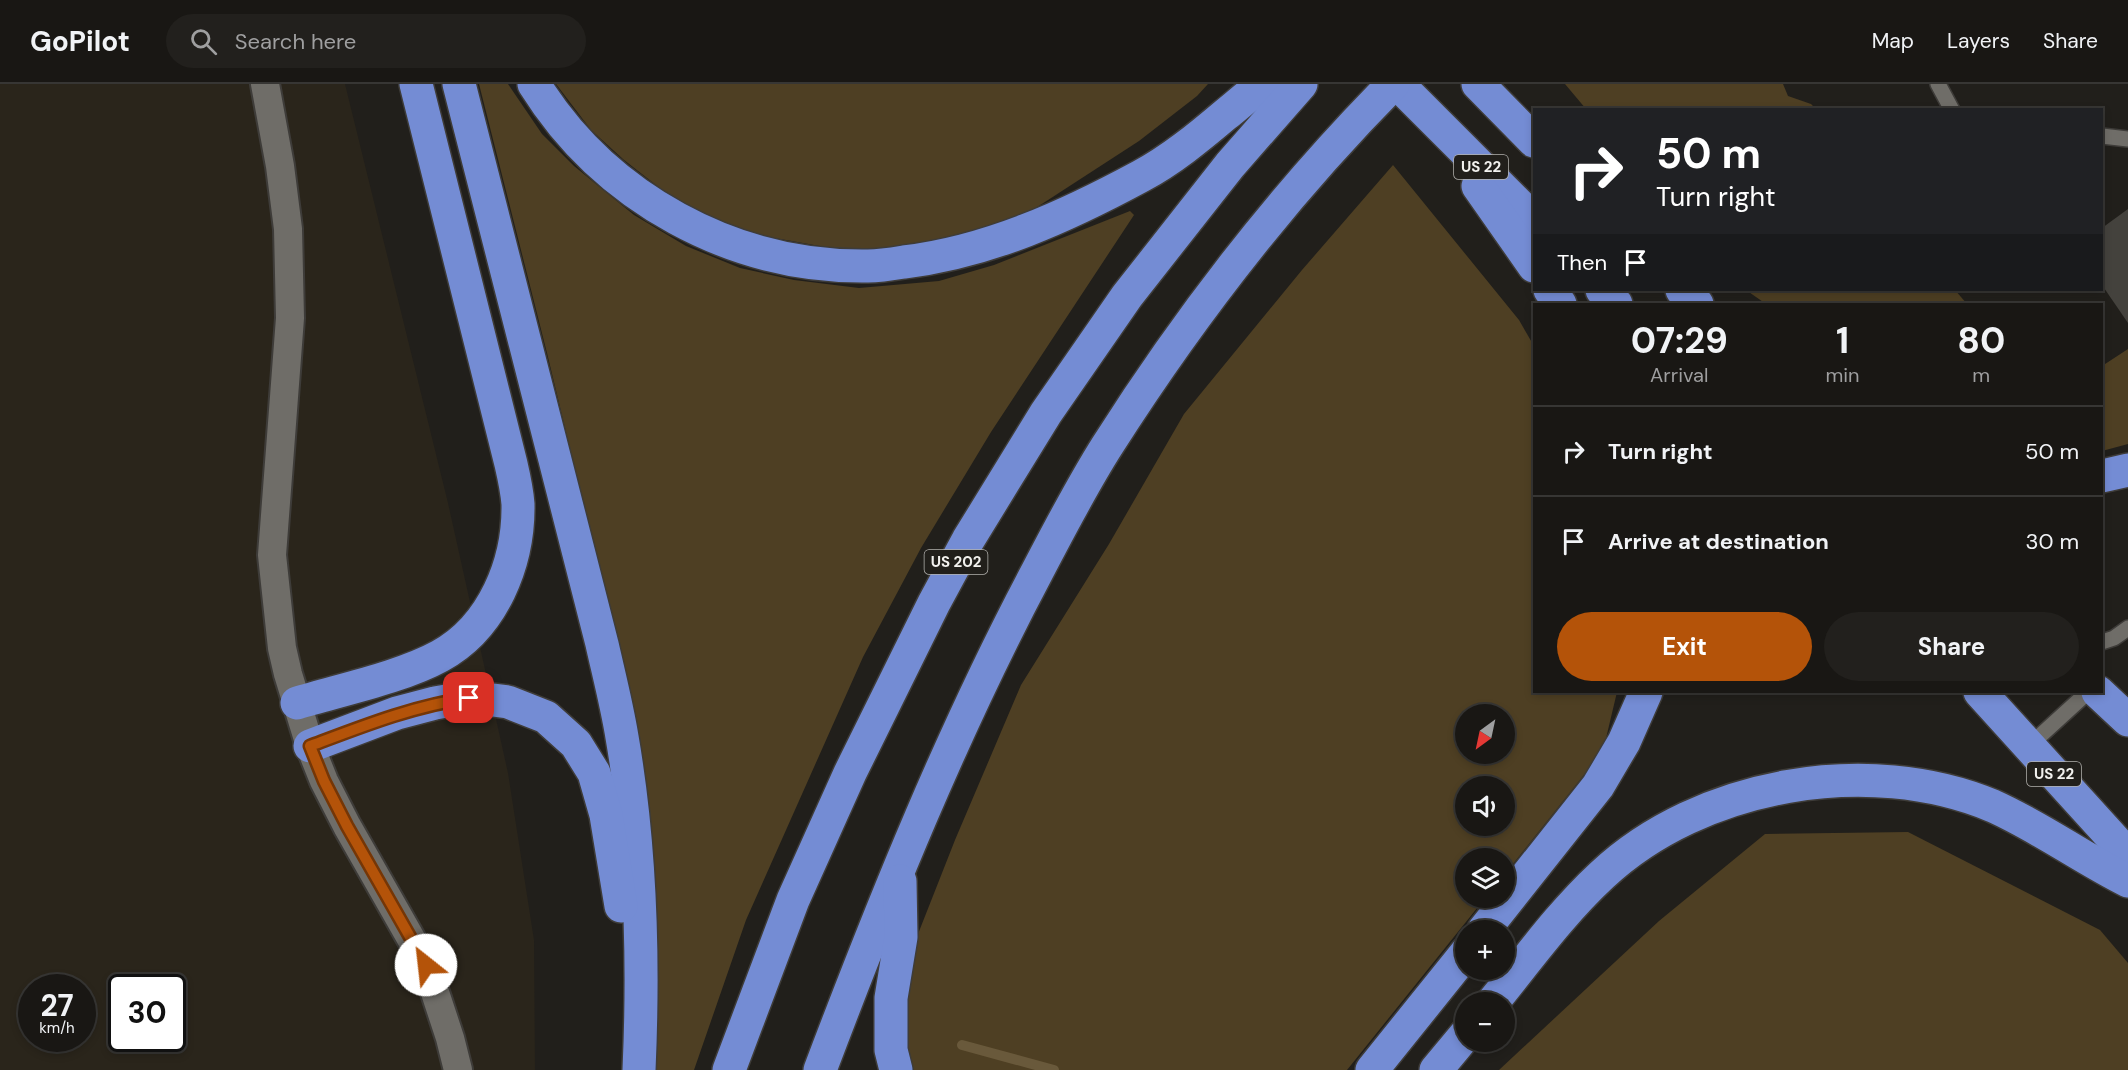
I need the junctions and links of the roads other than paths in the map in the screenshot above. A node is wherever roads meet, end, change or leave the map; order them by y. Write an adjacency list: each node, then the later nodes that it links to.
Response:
1 (265, 84): 29 (street)
2 (416, 84): 29 (highway)
3 (459, 84): 39 (highway)
4 (534, 84): 9 (highway)
5 (1301, 84): 9 (highway, US 202)
6 (1395, 84): 11 (highway, US 22); 34 (highway)
7 (1478, 84): 14 (highway)
8 (1938, 84): 10 (lane)
9 (1267, 94): 43 (highway, US 202)
10 (1951, 108)
11 (1427, 113): 15 (highway, US 22); 16 (highway)
12 (2103, 136): 13 (lane)
13 (2128, 139)
14 (1533, 140)
15 (1533, 219)
16 (1533, 265)
17 (1603, 291): 19 (highway)
18 (1683, 291): 20 (highway)
19 (1615, 303)
20 (1696, 303)
21 (2128, 470): 22 (highway)
22 (2103, 476)
23 (2128, 628): 24 (lane)
24 (2103, 642)
25 (1646, 693): 36 (highway)
26 (1981, 693): 32 (highway, US 22)
27 (2087, 693): 32 (lane)
28 (2099, 693): 30 (highway)
29 (297, 703): 31 (street)
30 (2128, 720)
31 (310, 746): 39 (highway); 41 (street)
32 (2029, 747): 33 (highway, US 22)
33 (2128, 855)
34 (899, 870): 44 (highway); 45 (highway)
35 (2128, 881): 38 (highway)
36 (1492, 920)
37 (1455, 967): 46 (highway)
38 (1500, 992)
39 (641, 1023): 42 (highway)
40 (1455, 1047): 47 (highway)
41 (458, 1070)
42 (639, 1070)
43 (729, 1070)
44 (820, 1070)
45 (896, 1070)
46 (1372, 1070)
47 (1436, 1070)

